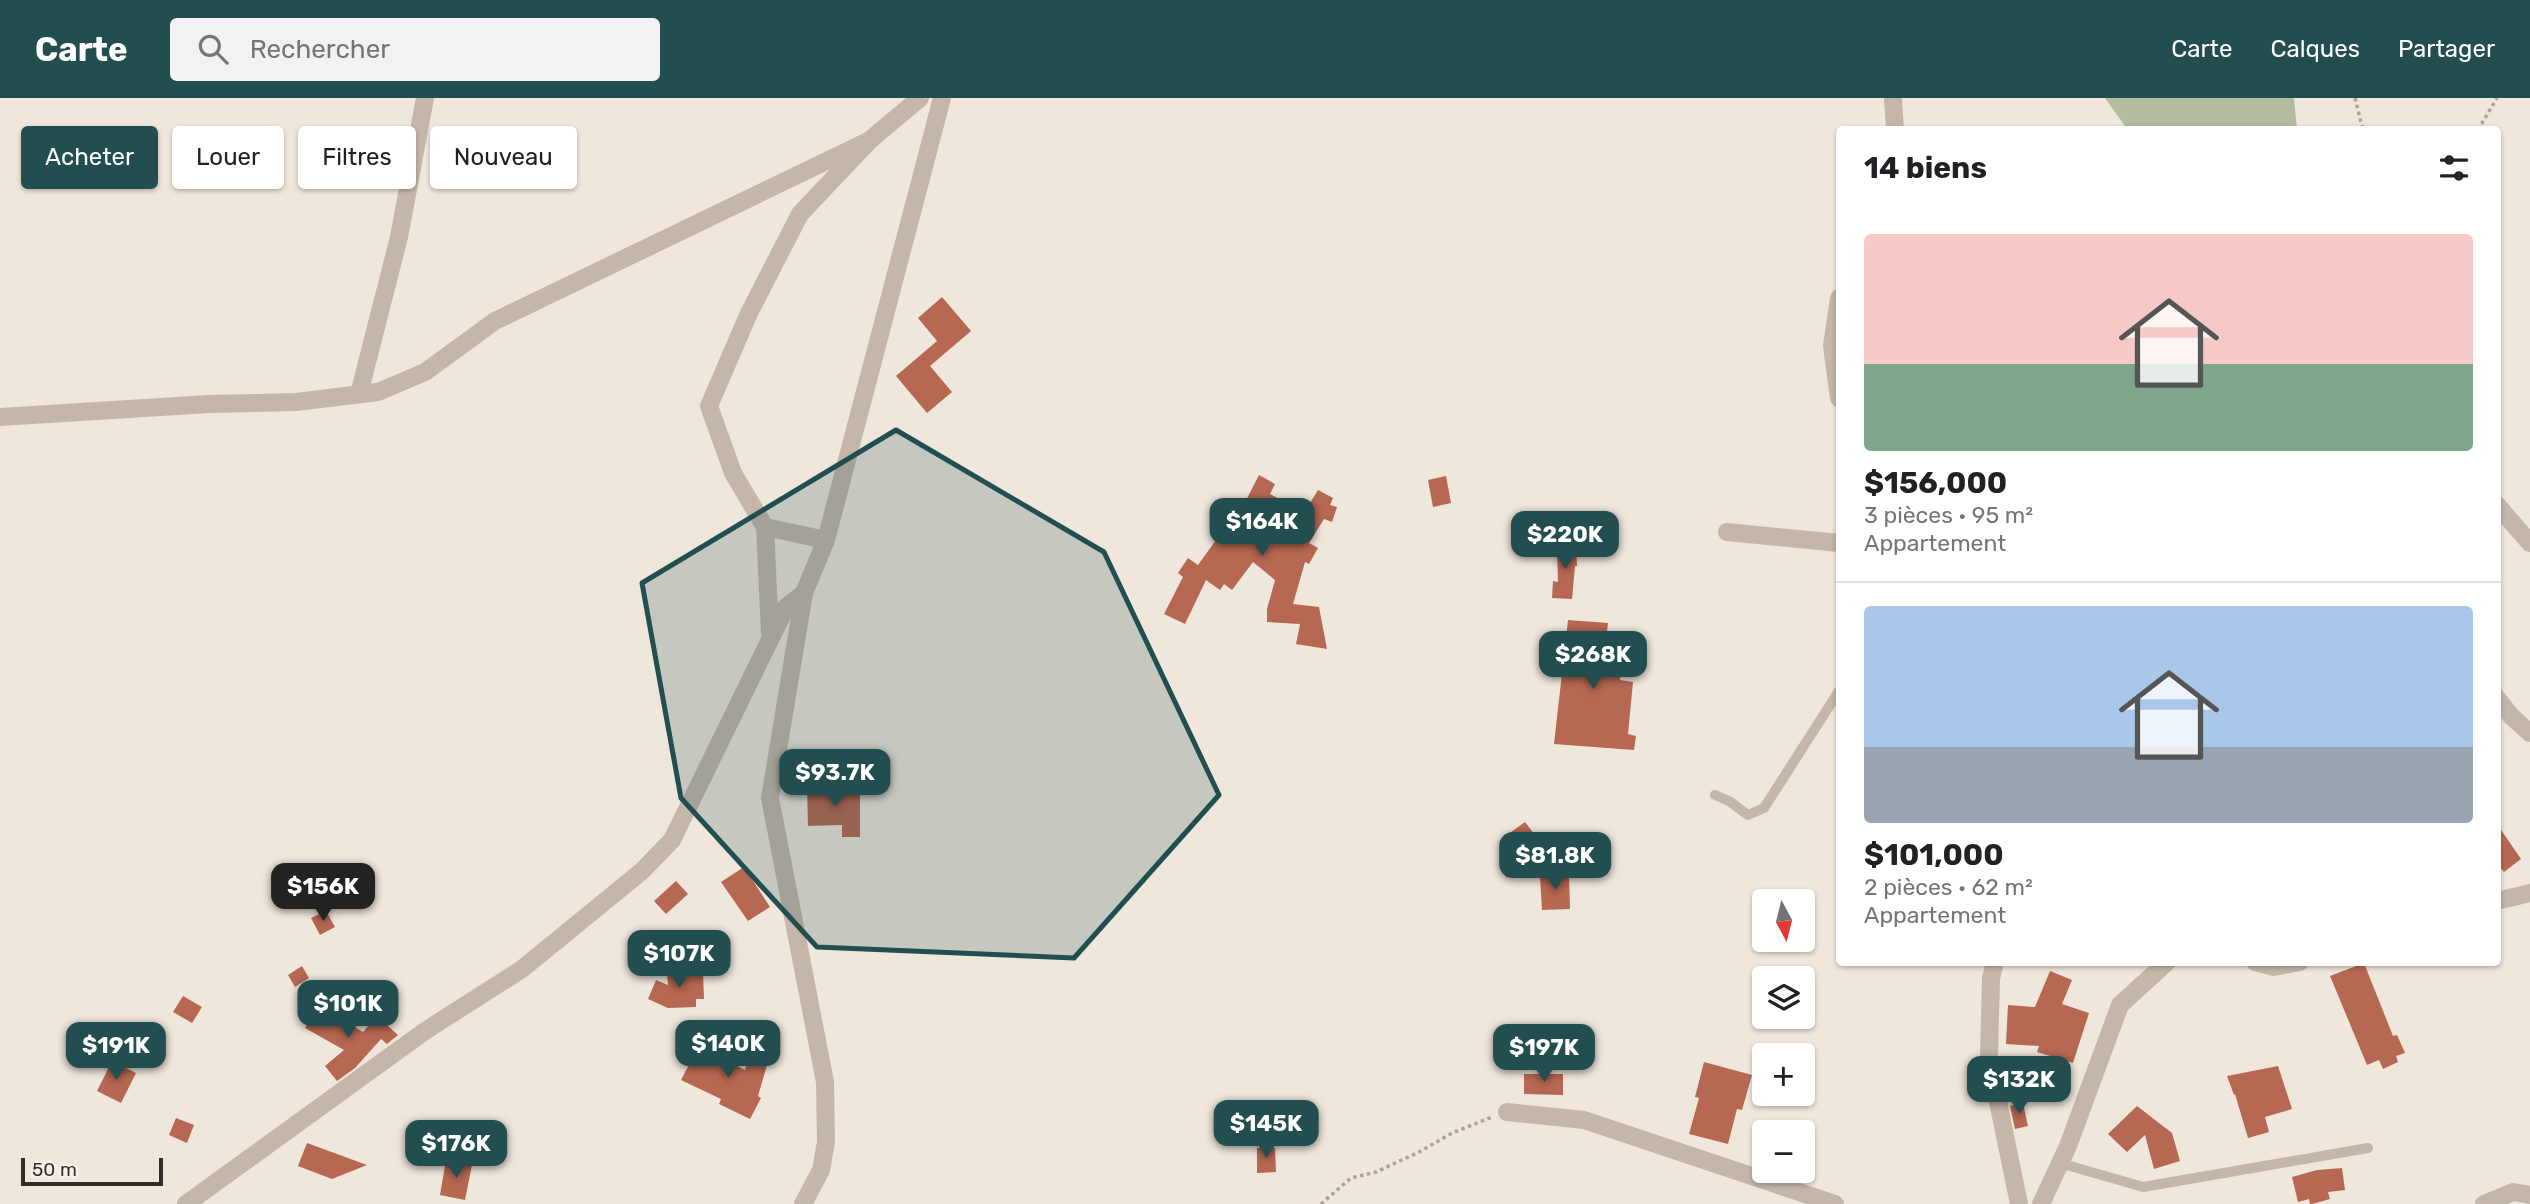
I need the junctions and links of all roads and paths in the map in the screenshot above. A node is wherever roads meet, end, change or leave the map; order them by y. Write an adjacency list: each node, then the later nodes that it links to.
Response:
1 (425, 98): 13 (street)
2 (920, 98): 10 (street)
3 (942, 98): 18 (street)
4 (1893, 98): 7 (street)
5 (2355, 98): 8 (path)
6 (2497, 98): 9 (path)
7 (1895, 126)
8 (2362, 126)
9 (2480, 126)
10 (870, 140): 13 (street); 16 (street)
11 (1836, 319): 12 (street)
12 (1836, 376)
13 (359, 394): 14 (street)
14 (0, 417)
15 (2501, 510): 20 (street)
16 (765, 527): 18 (street); 22 (street)
17 (1727, 532): 19 (street)
18 (826, 540): 21 (street)
19 (1836, 543)
20 (2530, 543)
21 (804, 593): 22 (street); 36 (street)
22 (771, 637): 35 (street)
23 (1836, 696): 26 (lane)
24 (2501, 703): 25 (street)
25 (2530, 733)
26 (1715, 795)
27 (2530, 893): 28 (street)
28 (2501, 900)
29 (1994, 966): 39 (street)
30 (2151, 970): 33 (street)
31 (1507, 1112): 37 (path); 38 (street)
32 (2368, 1149): 33 (lane)
33 (2060, 1163): 40 (street)
34 (2530, 1195): 41 (street)
35 (186, 1204)
36 (803, 1204)
37 (1321, 1204)
38 (1835, 1204)
39 (2019, 1204)
40 (2041, 1204)
41 (2484, 1204)

